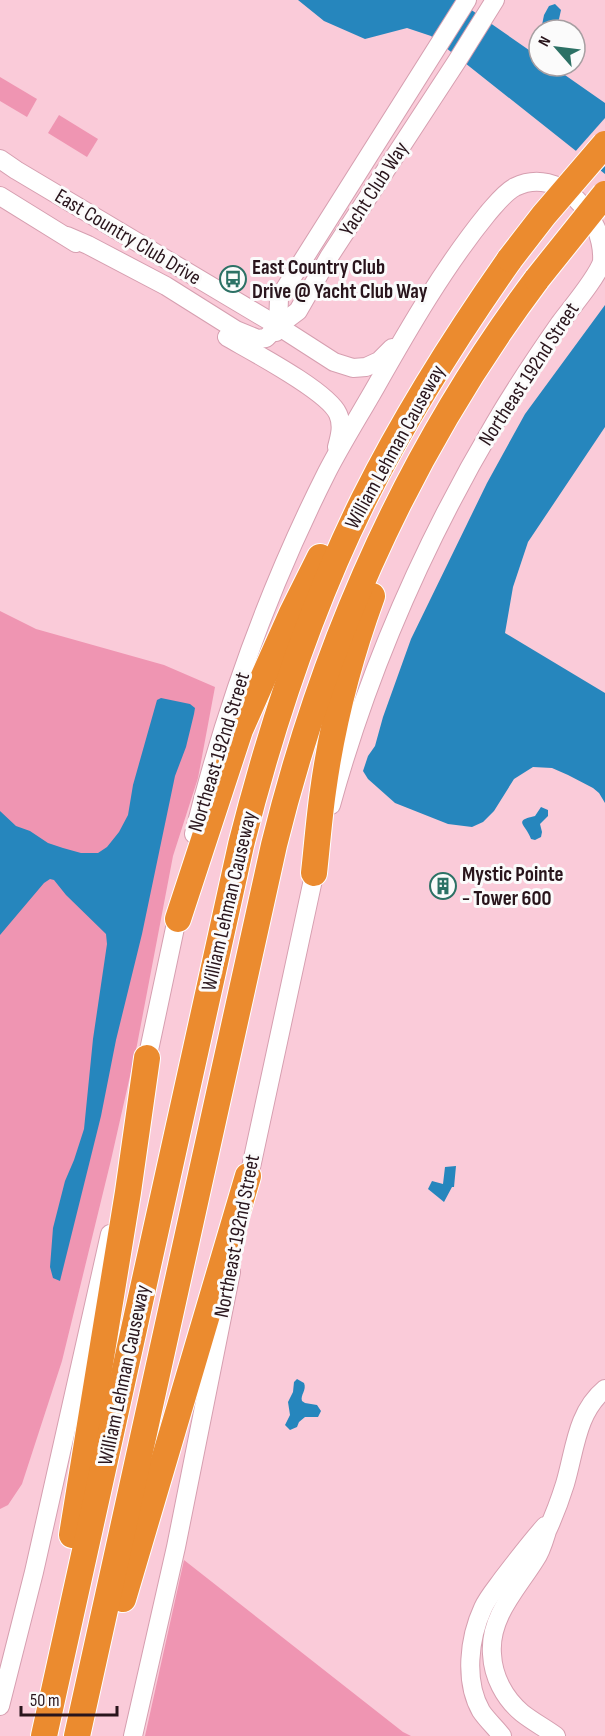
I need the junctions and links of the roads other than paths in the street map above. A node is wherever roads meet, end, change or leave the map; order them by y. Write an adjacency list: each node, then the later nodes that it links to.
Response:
1 (495, 0): 8 (street, Yacht Club Way)
2 (465, 2): 8 (street, Yacht Club Way)
3 (605, 144): 11 (highway, William Lehman Causeway, bridge)
4 (0, 159): 8 (street, East Country Club Drive)
5 (605, 194): 13 (highway, William Lehman Causeway, bridge)
6 (0, 196): 7 (street, East Country Club Drive)
7 (67, 236): 8 (street); 10 (street, East Country Club Drive)
8 (278, 326): 9 (street, East Country Club Drive); 10 (street)
9 (407, 331): 12 (street, Northeast 192nd Street); 14 (street, Northeast 192nd Street)
10 (285, 371): 12 (street, East Country Club Drive)
11 (396, 438): 15 (highway); 20 (highway, William Lehman Causeway)
12 (329, 468): 15 (street, Northeast 192nd Street)
13 (412, 476): 14 (highway); 23 (highway, William Lehman Causeway)
14 (314, 873): 17 (street, Northeast 192nd Street)
15 (178, 919): 16 (street, Northeast 192nd Street)
16 (147, 1058): 20 (highway); 21 (street, Northeast 192nd Street)
17 (248, 1176): 24 (highway); 25 (street, Northeast 192nd Street)
18 (605, 1389): 19 (street)
19 (554, 1516): 26 (street); 27 (street)
20 (59, 1669): 22 (highway, William Lehman Causeway)
21 (0, 1706)
22 (44, 1736)
23 (77, 1736)
24 (90, 1736)
25 (133, 1736)
26 (502, 1736)
27 (556, 1736)

